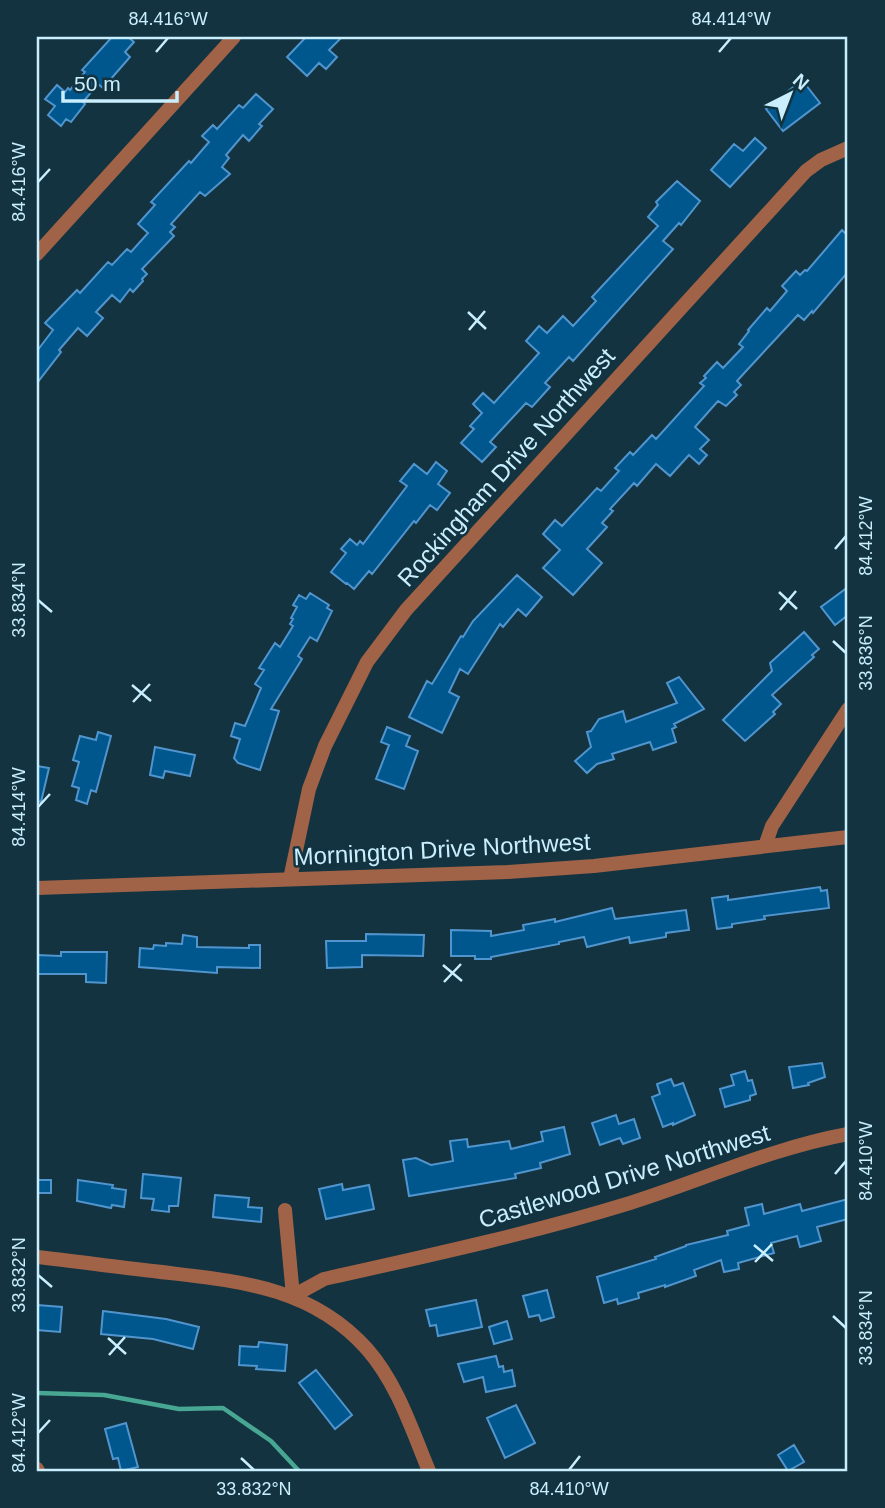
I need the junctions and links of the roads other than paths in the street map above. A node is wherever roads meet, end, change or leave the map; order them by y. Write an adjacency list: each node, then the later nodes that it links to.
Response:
1 (234, 37): 3 (street)
2 (848, 148): 7 (street, Rockingham Drive Northwest)
3 (37, 254)
4 (848, 709): 6 (street)
5 (848, 837): 6 (street, Mornington Drive Northwest)
6 (765, 846): 7 (street, Mornington Drive Northwest)
7 (290, 879): 8 (street, Mornington Drive Northwest)
8 (37, 888)
9 (848, 1135): 12 (street, Castlewood Drive Northwest)
10 (285, 1210): 12 (street)
11 (37, 1257): 12 (street)
12 (293, 1296): 13 (street)
13 (429, 1471)

